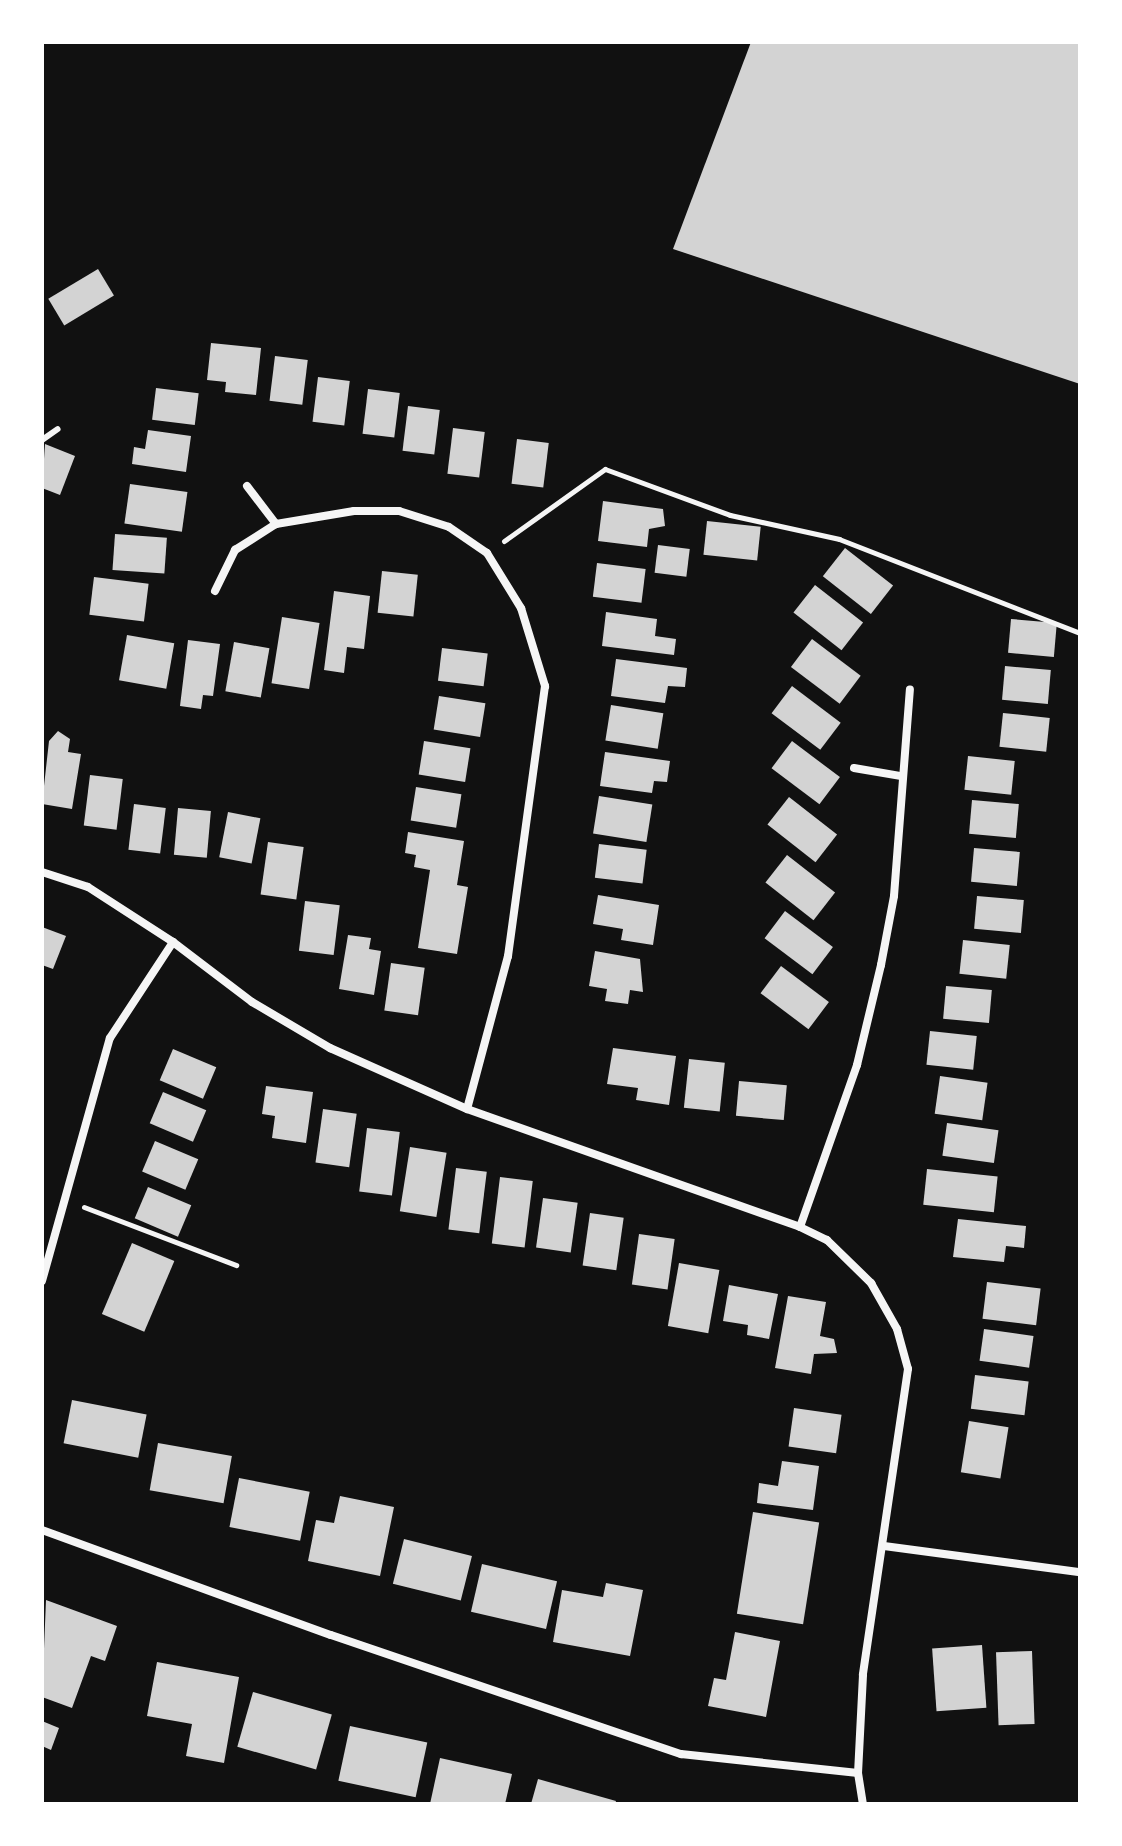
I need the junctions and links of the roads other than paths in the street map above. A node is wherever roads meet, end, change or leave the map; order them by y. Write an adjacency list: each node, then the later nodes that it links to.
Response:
1 (58, 429): 2 (lane)
2 (42, 440)
3 (247, 486): 4 (street)
4 (276, 524): 5 (street); 11 (street)
5 (215, 591)
6 (910, 690): 8 (street)
7 (854, 768): 8 (street)
8 (901, 776): 12 (street)
9 (42, 872): 10 (street)
10 (173, 942): 11 (street); 13 (street)
11 (467, 1109): 12 (street)
12 (800, 1227): 15 (street)
13 (42, 1281)
14 (42, 1530): 17 (street)
15 (884, 1546): 16 (street); 17 (street)
16 (1080, 1572)
17 (858, 1773): 18 (street)
18 (863, 1804)

